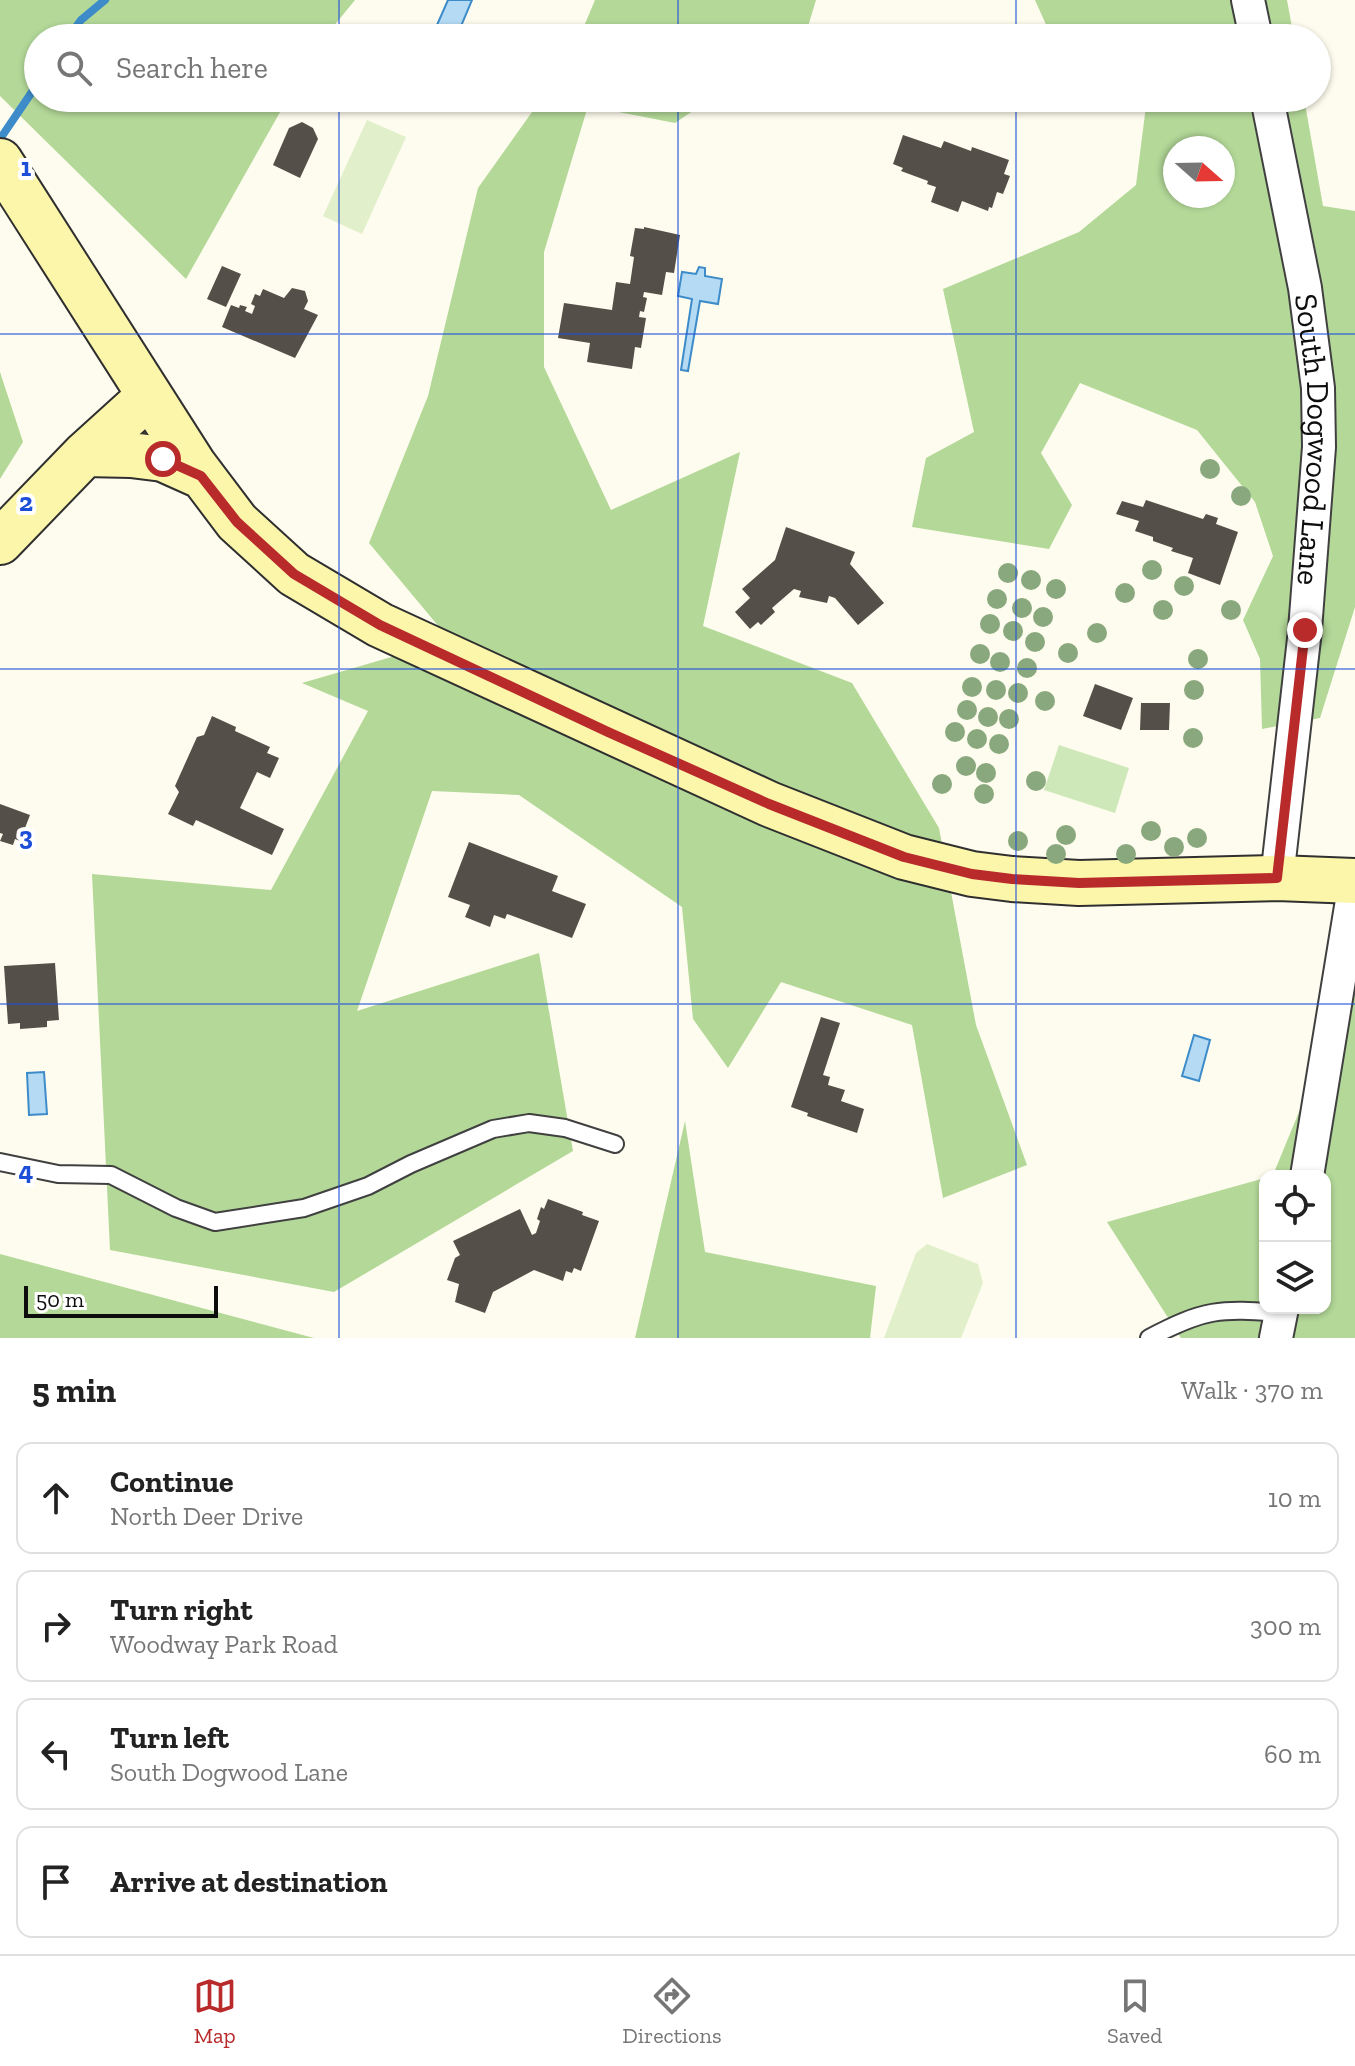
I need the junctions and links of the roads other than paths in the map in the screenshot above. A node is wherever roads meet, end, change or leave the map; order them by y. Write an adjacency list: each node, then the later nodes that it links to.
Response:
1 (1248, 0): 2 (street)
2 (1253, 24)
3 (1270, 112): 9 (street, South Dogwood Lane)
4 (0, 161): 5 (street)
5 (149, 396): 6 (street); 7 (street)
6 (85, 454): 7 (street); 8 (street)
7 (201, 476): 9 (street)
8 (0, 542)
9 (1277, 878): 10 (street)
10 (1355, 882): 13 (street)
11 (615, 1144): 12 (lane)
12 (0, 1162)
13 (1308, 1170)
14 (1279, 1320): 15 (lane)
15 (1149, 1338)

